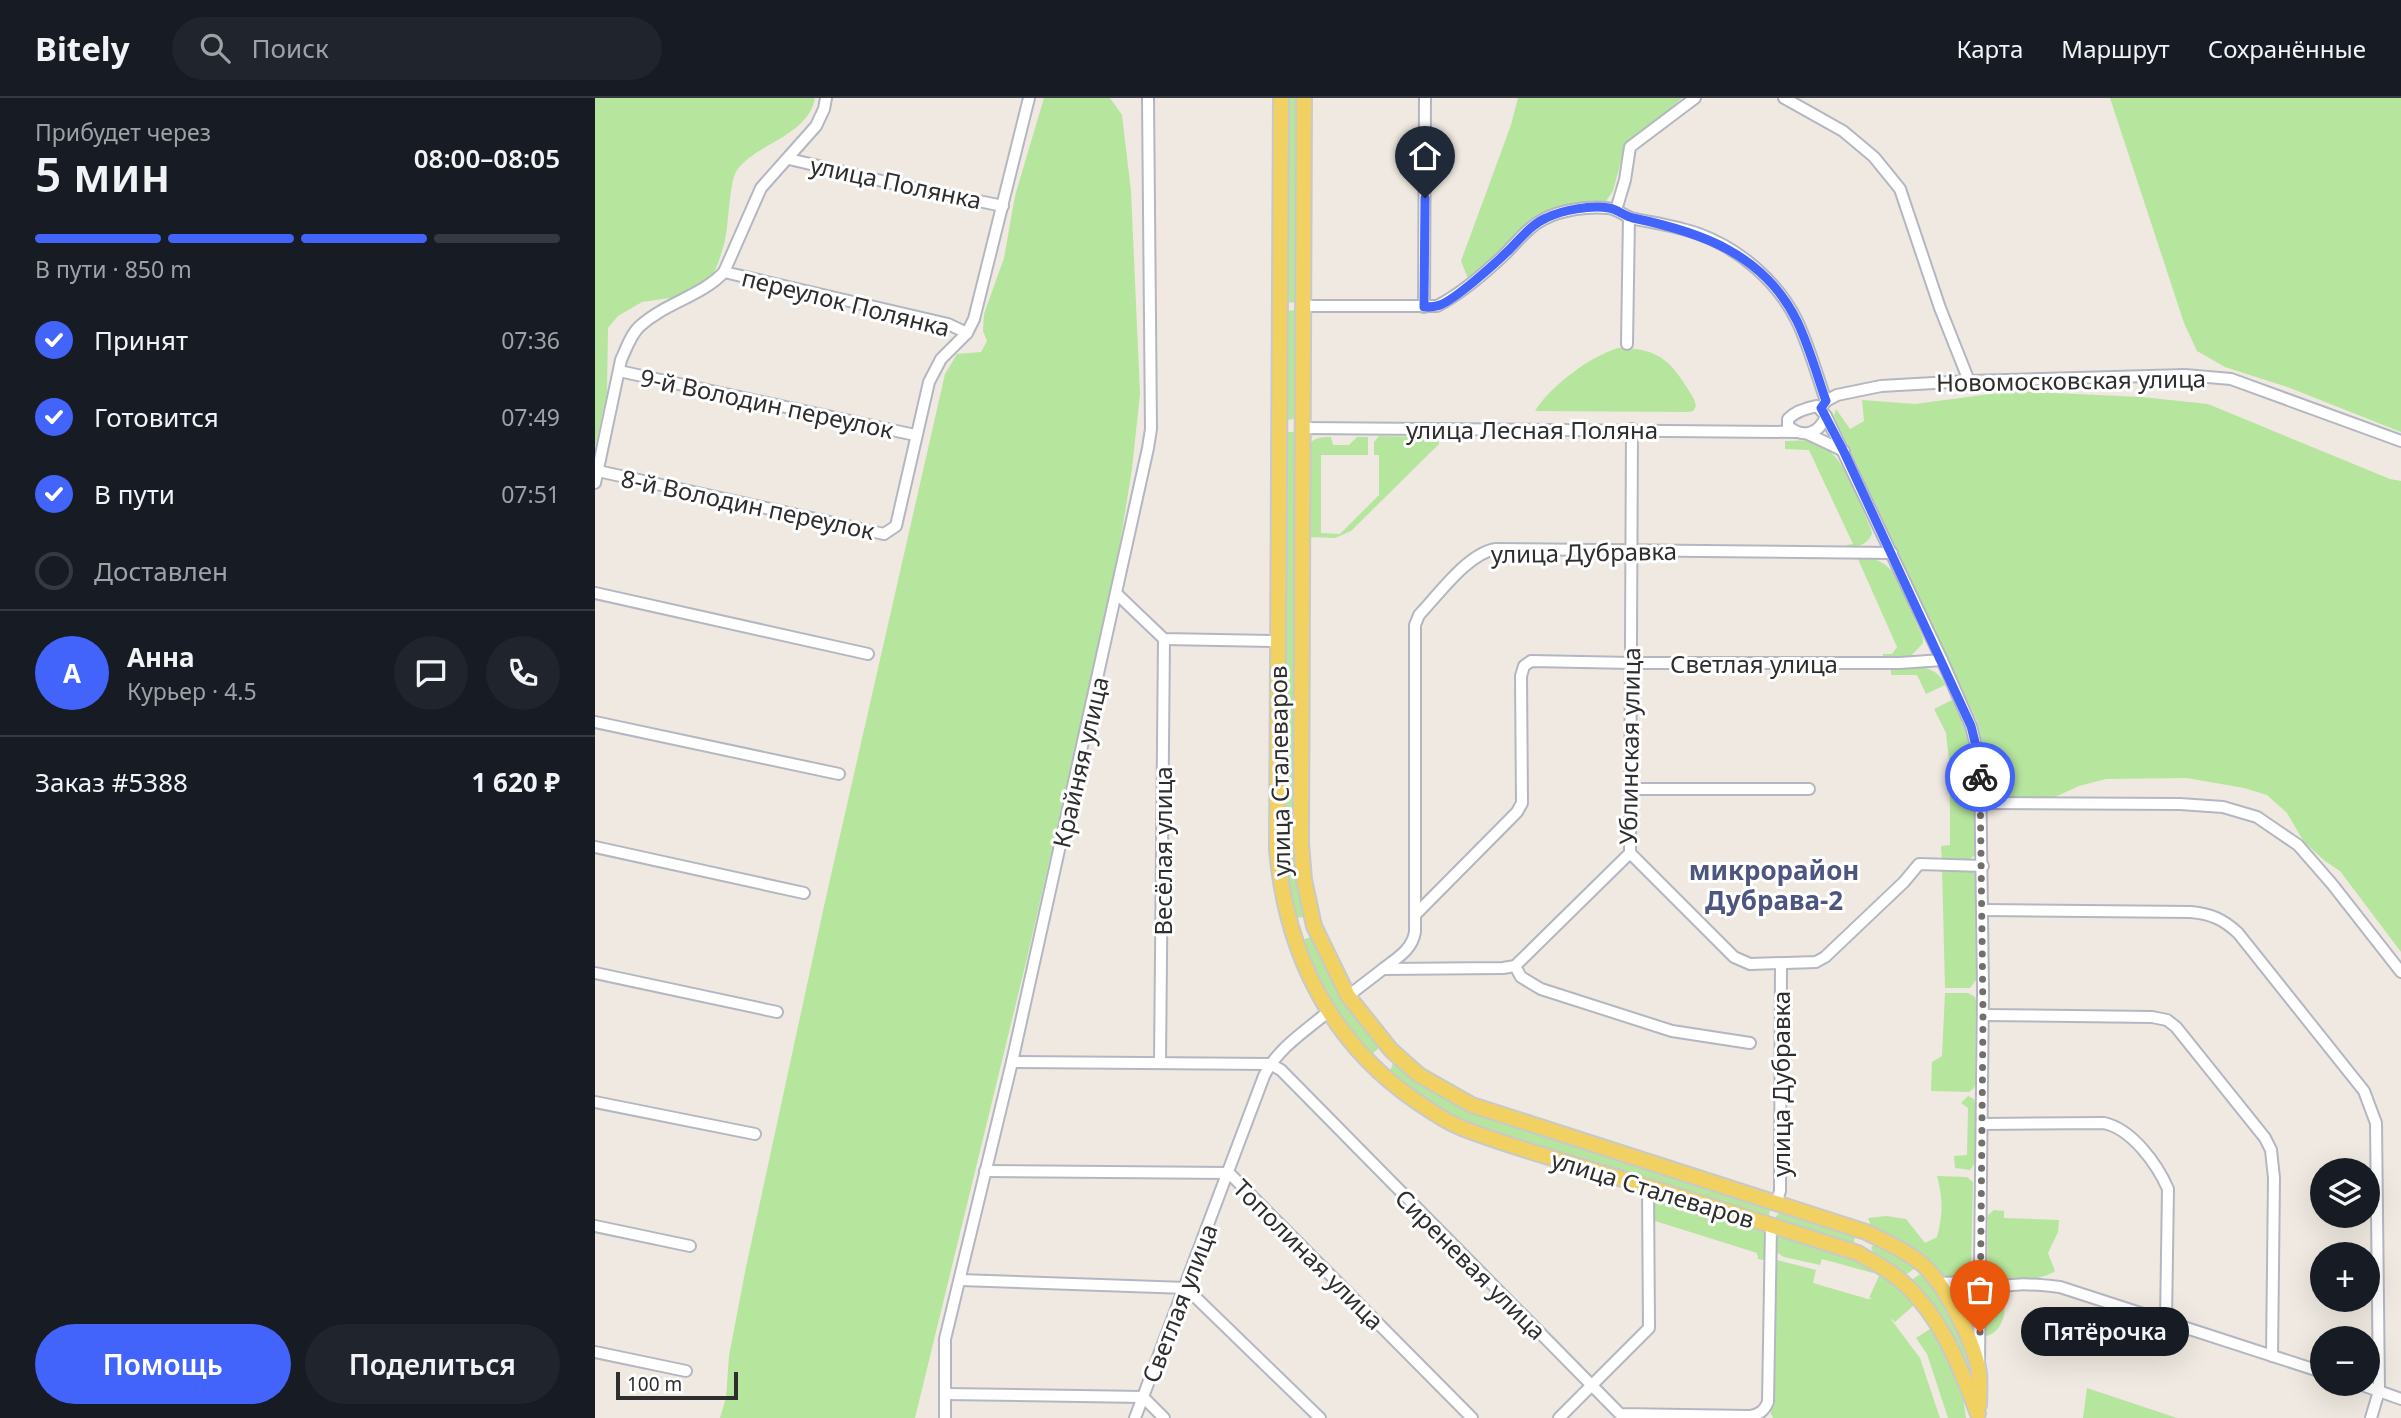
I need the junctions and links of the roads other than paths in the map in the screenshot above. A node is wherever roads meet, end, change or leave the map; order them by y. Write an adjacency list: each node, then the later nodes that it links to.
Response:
1 (826, 98): 9 (street)
2 (1029, 98): 10 (street)
3 (1148, 98): 36 (street, Крайняя улица)
4 (1281, 98): 14 (main road, улица Сталеваров)
5 (1304, 98): 15 (main road, улица Сталеваров)
6 (1425, 98): 16 (street)
7 (1695, 98): 11 (street)
8 (1784, 98): 20 (street)
9 (789, 159): 10 (street, улица Полянка); 13 (street)
10 (1003, 205): 17 (street)
11 (1616, 211): 12 (street); 16 (street)
12 (1629, 217): 18 (street); 21 (street)
13 (725, 272): 17 (street, переулок Полянка); 19 (street)
14 (1279, 306): 15 (main road); 23 (main road, улица Сталеваров)
15 (1303, 306): 16 (street); 24 (main road, улица Сталеваров)
16 (1424, 307)
17 (967, 333): 29 (street)
18 (1627, 344)
19 (619, 371): 29 (street, 9-й Володин переулок); 32 (street)
20 (1969, 381): 21 (street, Новомосковская улица); 30 (street, Новомосковская улица)
21 (1825, 409): 22 (street, Новомосковская улица); 28 (street); 31 (street)
22 (1788, 419): 26 (street, улица Лесная Поляна); 27 (street)
23 (1278, 427): 24 (main road); 38 (main road, улица Сталеваров)
24 (1302, 428): 25 (street, улица Лесная Поляна); 53 (main road, улица Сталеваров)
25 (1632, 429): 26 (street, улица Лесная Поляна); 33 (street, Ублинская улица)
26 (1761, 430): 27 (street, улица Лесная Поляна)
27 (1795, 432): 28 (street, улица Лесная Поляна)
28 (1808, 434): 31 (street, улица Лесная Поляна)
29 (915, 435): 32 (street, 8-й Володин переулок)
30 (2401, 441)
31 (1844, 452): 34 (street)
32 (596, 477)
33 (1632, 549): 34 (street, улица Дубравка); 41 (street, Ублинская улица); 52 (street, улица Дубравка)
34 (1892, 553): 40 (street)
35 (595, 593): 39 (street)
36 (1118, 594): 37 (street); 66 (street, Крайняя улица)
37 (1164, 639): 38 (street); 67 (street, Весёлая улица)
38 (1277, 641): 54 (main road, улица Сталеваров)
39 (868, 654)
40 (1941, 660): 41 (street, Светлая улица); 46 (street)
41 (1632, 663): 44 (street, Ублинская улица); 52 (street, Светлая улица)
42 (595, 722): 43 (street)
43 (839, 774)
44 (1631, 789): 45 (street); 48 (street, Ублинская улица)
45 (1809, 789)
46 (1982, 803): 49 (street); 58 (street)
47 (595, 847): 50 (street)
48 (1630, 853): 55 (street); 56 (street, Ублинская улица)
49 (1983, 866): 51 (street); 55 (street)
50 (804, 893)
51 (1983, 910): 63 (street); 88 (street)
52 (1415, 915): 57 (street, улица Дубравка)
53 (1314, 926): 54 (main road); 60 (main road, улица Сталеваров)
54 (1293, 933): 62 (main road, улица Сталеваров)
55 (1781, 964): 76 (street, улица Дубравка)
56 (1515, 966): 57 (street); 64 (street, улица Дубравка)
57 (1383, 969): 60 (street)
58 (2401, 972)
59 (595, 973): 61 (street)
60 (1348, 996): 65 (main road, улица Сталеваров)
61 (777, 1012)
62 (1328, 1012): 68 (street, Светлая улица); 69 (main road, улица Сталеваров)
63 (1983, 1015): 71 (street); 90 (street)
64 (1750, 1043)
65 (1391, 1050): 69 (main road); 76 (main road, улица Сталеваров)
66 (1012, 1062): 67 (street); 73 (street, Крайняя улица)
67 (1160, 1063): 68 (street)
68 (1270, 1064): 74 (street, Светлая улица); 94 (street, Сиреневая улица)
69 (1374, 1068): 75 (main road, улица Сталеваров)
70 (595, 1102): 72 (street)
71 (1983, 1124): 82 (street); 87 (street)
72 (755, 1134)
73 (985, 1171): 74 (street, Тополиная улица); 83 (street, Крайняя улица)
74 (1229, 1173): 85 (street, Светлая улица); 105 (street, Тополиная улица)
75 (1648, 1187): 78 (main road, улица Сталеваров); 94 (street)
76 (1776, 1204): 78 (main road); 79 (main road, улица Сталеваров)
77 (595, 1226): 80 (street)
78 (1771, 1226): 81 (main road, улица Сталеваров); 94 (street, Сиреневая улица)
79 (1866, 1232): 81 (main road); 84 (main road, улица Сталеваров)
80 (690, 1246)
81 (1858, 1253): 100 (main road, улица Сталеваров)
82 (1980, 1263): 84 (street); 86 (street)
83 (960, 1280): 85 (street); 96 (street, Крайняя улица)
84 (1940, 1283): 93 (main road, улица Сталеваров)
85 (1186, 1287): 98 (street, Светлая улица); 104 (street)
86 (1981, 1293): 87 (street); 93 (street)
87 (2166, 1321): 90 (street)
88 (2378, 1326)
89 (595, 1352): 92 (street)
90 (2272, 1356): 91 (street)
91 (2310, 1368)
92 (686, 1371)
93 (1979, 1372): 100 (main road, улица Сталеваров)
94 (1591, 1385): 106 (street)
95 (2380, 1391): 99 (street)
96 (945, 1394): 98 (street); 101 (street, Крайняя улица)
97 (2378, 1396): 107 (street)
98 (1143, 1397): 102 (street, Светлая улица); 103 (street)
99 (2401, 1398)
100 (1978, 1416)
101 (945, 1418)
102 (1135, 1418)
103 (1164, 1418)
104 (1320, 1418)
105 (1472, 1418)
106 (1559, 1418)
107 (2371, 1418)

